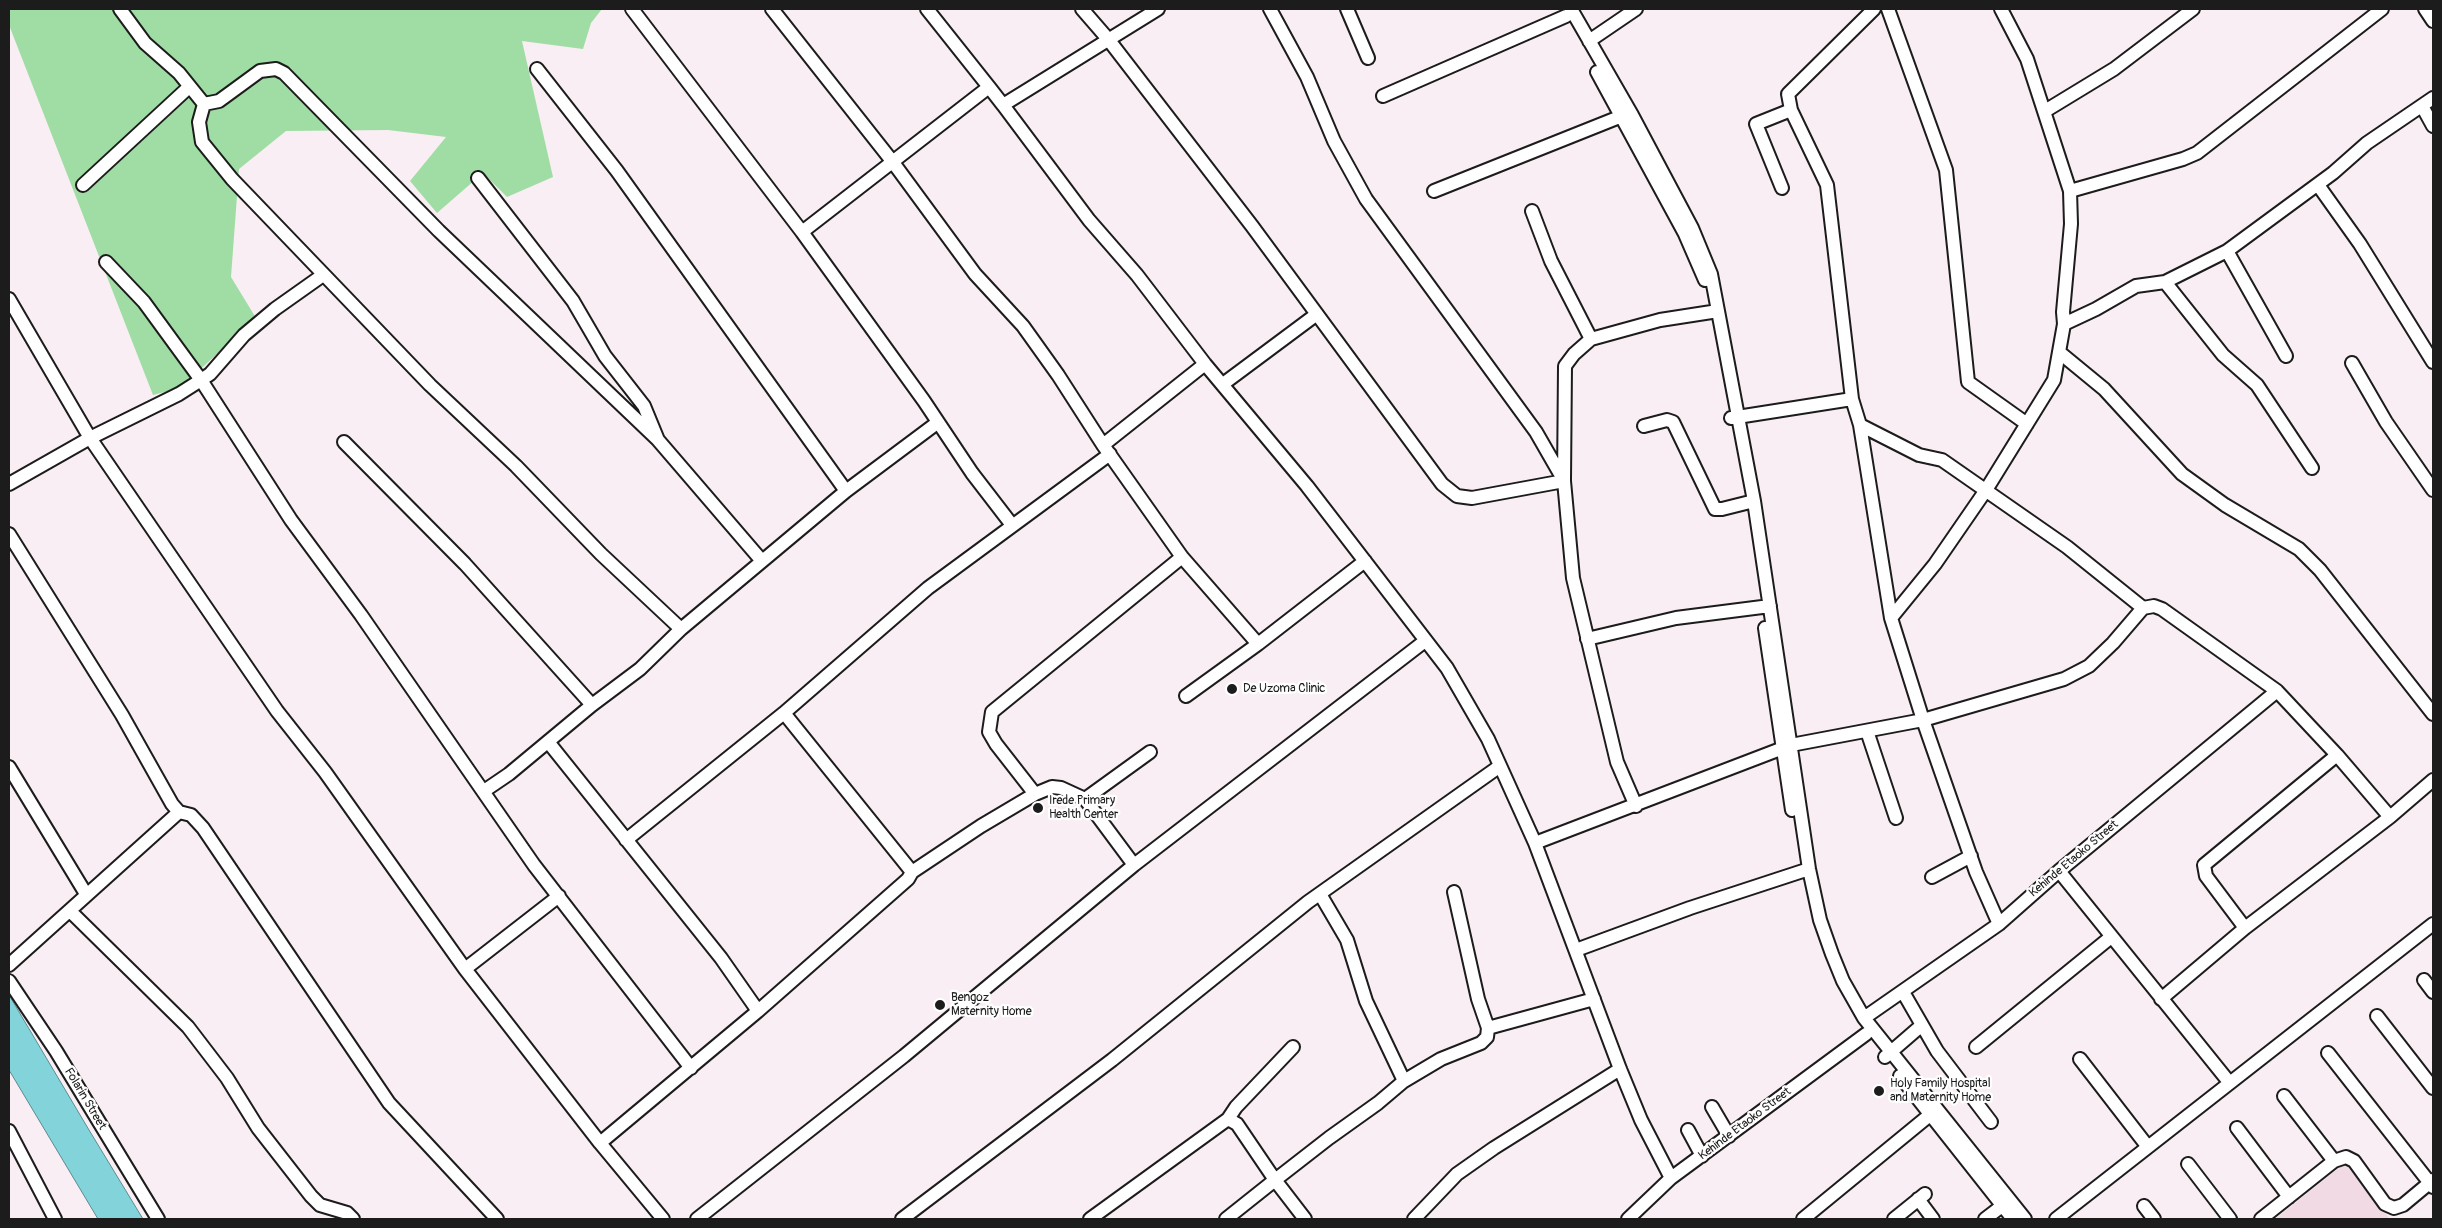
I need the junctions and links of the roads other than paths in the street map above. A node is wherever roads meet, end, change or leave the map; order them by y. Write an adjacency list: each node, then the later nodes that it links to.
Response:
1 (120, 9): 22 (street)
2 (632, 9): 41 (street)
3 (772, 9): 33 (street)
4 (927, 9): 23 (street)
5 (1082, 9): 18 (street)
6 (1158, 9): 18 (street)
7 (1270, 9): 69 (street)
8 (1347, 9): 20 (street)
9 (1636, 9): 19 (street)
10 (1874, 9): 29 (street)
11 (1888, 9): 61 (street)
12 (2001, 9): 30 (street)
13 (2193, 9): 30 (street)
14 (2382, 9): 39 (street)
15 (2424, 9): 17 (street)
16 (1566, 11): 19 (street); 24 (street); 31 (street)
17 (2433, 21)
18 (1108, 39): 27 (street); 48 (street)
19 (1589, 42): 47 (street)
20 (1368, 58)
21 (537, 69): 73 (street)
22 (189, 87): 26 (street); 35 (street)
23 (989, 87): 27 (street); 33 (street)
24 (1383, 96)
25 (2433, 98): 28 (street)
26 (204, 104): 44 (street); 65 (street)
27 (1003, 105): 55 (street)
28 (2422, 106): 32 (street); 36 (street)
29 (1791, 110): 37 (street); 58 (street)
30 (2045, 111): 39 (street)
31 (1622, 116): 38 (street); 47 (street)
32 (2433, 126)
33 (892, 161): 41 (street); 67 (street)
34 (478, 178): 65 (street)
35 (83, 185)
36 (2318, 185): 42 (street); 53 (street)
37 (1782, 188)
38 (1434, 191)
39 (2070, 191): 49 (street)
40 (1532, 211): 50 (street)
41 (802, 232): 60 (street)
42 (2227, 251): 45 (street); 52 (street)
43 (106, 262): 56 (street)
44 (323, 275): 56 (street); 83 (street)
45 (2165, 282): 49 (street); 68 (street)
46 (9, 299): 64 (street)
47 (1715, 311): 50 (street); 59 (street)
48 (1317, 314): 57 (street); 69 (street)
49 (2064, 324): 51 (street)
50 (1591, 339): 69 (street)
51 (2059, 352): 61 (street); 91 (street)
52 (2286, 356)
53 (2433, 362)
54 (2352, 363): 72 (street)
55 (1205, 364): 57 (street); 67 (street)
56 (201, 380): 64 (street); 101 (street)
57 (1223, 384): 79 (street)
58 (1852, 399): 59 (street); 62 (street)
59 (1735, 416): 74 (street)
60 (938, 423): 73 (street); 75 (street)
61 (2028, 424): 71 (street)
62 (1860, 425): 71 (street); 82 (street)
63 (1644, 426): 74 (street)
64 (90, 438): 70 (street); 127 (street)
65 (658, 440): 78 (street)
66 (344, 442): 89 (street)
67 (1106, 450): 75 (street); 77 (street)
68 (2312, 468)
69 (1564, 481): 84 (street)
70 (9, 484)
71 (1986, 490): 81 (street); 82 (street)
72 (2433, 490)
73 (846, 491): 78 (street)
74 (1750, 502): 80 (street)
75 (1012, 525): 90 (street)
76 (9, 534): 105 (street)
77 (1182, 556): 86 (street); 102 (street)
78 (762, 560): 83 (street)
79 (1365, 561): 85 (street); 86 (street)
80 (1766, 606): 84 (street); 95 (street)
81 (2144, 608): 87 (street); 92 (street)
82 (1891, 618): 92 (street)
83 (681, 629): 89 (street)
84 (1587, 640): 104 (street)
85 (1425, 641): 98 (street); 111 (street)
86 (1258, 644): 88 (street)
87 (2277, 691): 97 (street); 113 (street, Kehinde Etaoko Street)
88 (1186, 696)
89 (592, 705): 94 (street)
90 (784, 713): 108 (street); 114 (street)
91 (2433, 714)
92 (1923, 720): 93 (street); 110 (street)
93 (1866, 731): 95 (street); 107 (street)
94 (549, 743): 101 (street); 108 (street)
95 (1787, 747): 104 (street); 112 (street)
96 (1150, 752): 103 (street)
97 (2337, 755): 106 (street); 123 (street)
98 (1500, 766): 109 (street); 118 (street)
99 (9, 767): 117 (street)
100 (2433, 780): 106 (street)
101 (484, 791): 119 (street)
102 (1035, 794): 103 (street); 114 (street)
103 (1086, 799): 111 (street)
104 (1636, 806): 109 (street)
105 (179, 812): 117 (street); 174 (street)
106 (2390, 817): 123 (street)
107 (1896, 818)
108 (626, 840): 134 (street)
109 (1535, 843): 125 (street)
110 (1972, 856): 115 (street); 121 (street)
111 (1134, 865): 176 (street)
112 (1805, 870): 125 (street); 136 (street); 139 (street)
113 (2059, 871): 121 (street, Kehinde Etaoko Street); 124 (street)
114 (912, 872): 134 (street)
115 (1932, 877)
116 (1454, 892): 138 (street)
117 (86, 894): 120 (street)
118 (1320, 894): 147 (street); 177 (street)
119 (558, 896): 127 (street); 145 (street)
120 (70, 911): 126 (street); 173 (street)
121 (1999, 924): 130 (street, Kehinde Etaoko Street)
122 (2433, 924): 148 (street)
123 (2246, 928): 133 (street)
124 (2111, 938): 133 (street); 141 (street)
125 (1576, 950): 132 (street)
126 (9, 965)
127 (465, 969): 160 (street)
128 (2424, 980): 131 (street)
129 (9, 981): 172 (street, Folarin Street)
130 (1903, 992): 136 (street, Kehinde Etaoko Street); 137 (street)
131 (2433, 992)
132 (1594, 999): 138 (street); 146 (street)
133 (2161, 999): 148 (street)
134 (758, 1011): 145 (street)
135 (2377, 1016): 149 (street)
136 (1864, 1018): 143 (street)
137 (1922, 1025): 143 (street); 155 (street)
138 (1488, 1028): 147 (street)
139 (1866, 1034): 143 (street); 159 (street, Kehinde Etaoko Street)
140 (1292, 1047): 154 (street)
141 (1976, 1047)
142 (2328, 1053): 167 (street)
143 (1888, 1054): 151 (street)
144 (2080, 1059): 161 (street)
145 (691, 1068): 160 (street)
146 (1620, 1069): 165 (street); 181 (street)
147 (1404, 1081): 166 (street)
148 (2229, 1082): 161 (street)
149 (2433, 1088)
150 (2284, 1096): 163 (street)
151 (1923, 1098): 153 (street); 188 (street)
152 (1712, 1107): 159 (street)
153 (1931, 1114): 169 (street); 183 (street)
154 (1228, 1119): 166 (street); 178 (street)
155 (1991, 1122)
156 (2237, 1128): 168 (street)
157 (1688, 1130): 162 (street)
158 (9, 1131): 171 (street)
159 (1729, 1136): 162 (street, Kehinde Etaoko Street)
160 (600, 1143): 175 (street)
161 (2148, 1147): 189 (street)
162 (1702, 1156): 165 (street, Kehinde Etaoko Street)
163 (2334, 1161): 167 (street); 168 (street)
164 (2188, 1164): 191 (street)
165 (1671, 1178): 182 (street, Kehinde Etaoko Street)
166 (1275, 1180): 179 (street); 180 (street)
167 (2432, 1183)
168 (2289, 1197): 192 (street)
169 (2002, 1206): 186 (street); 187 (street)
170 (2144, 1206): 190 (street)
171 (55, 1219)
172 (158, 1219)
173 (353, 1219)
174 (497, 1219)
175 (663, 1219)
176 (696, 1219)
177 (902, 1219)
178 (1090, 1219)
179 (1226, 1219)
180 (1305, 1219)
181 (1414, 1219)
182 (1628, 1219)
183 (1803, 1219)
184 (1894, 1219): 185 (street)
185 (1933, 1219)
186 (1985, 1219)
187 (2013, 1219)
188 (2025, 1219)
189 (2056, 1219)
190 (2154, 1219)
191 (2230, 1219)
192 (2261, 1219)

